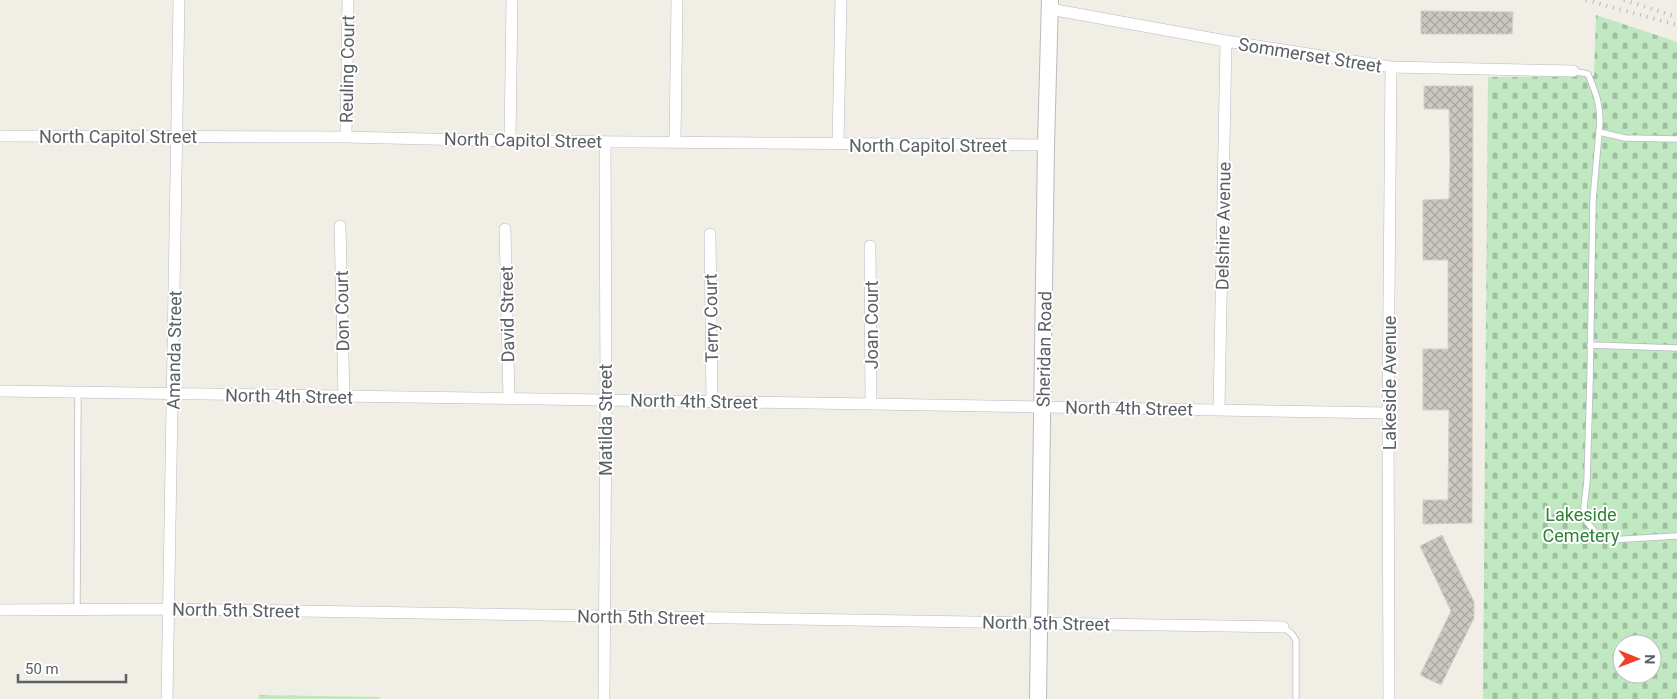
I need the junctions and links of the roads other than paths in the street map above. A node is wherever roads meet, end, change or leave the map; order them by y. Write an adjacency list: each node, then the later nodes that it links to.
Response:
1 (179, 0): 12 (street, Amanda Street)
2 (348, 0): 13 (street, Reuling Court)
3 (512, 0): 15 (street)
4 (677, 0): 17 (street)
5 (841, 0): 18 (street)
6 (1050, 4): 7 (street, Sommerset Street); 19 (main road, Sheridan Road)
7 (1226, 41): 8 (street, Sommerset Street); 35 (street, Delshire Avenue)
8 (1391, 67): 9 (street, Sommerset Street); 36 (street, Lakeside Avenue)
9 (1572, 71): 10 (lane)
10 (1599, 132): 14 (lane); 24 (lane)
11 (0, 136): 12 (street, North Capitol Street)
12 (176, 137): 13 (street, North Capitol Street); 28 (street, Amanda Street)
13 (346, 137): 15 (street, North Capitol Street)
14 (1677, 139)
15 (510, 141): 16 (street, North Capitol Street)
16 (605, 142): 17 (street, North Capitol Street); 31 (street, Matilda Street)
17 (675, 142): 18 (street, North Capitol Street)
18 (838, 144): 19 (street, North Capitol Street)
19 (1046, 145): 34 (main road, Sheridan Road)
20 (340, 226): 29 (street, Don Court)
21 (505, 229): 30 (street, David Street)
22 (710, 234): 32 (street, Terry Court)
23 (870, 246): 33 (street, Joan Court)
24 (1590, 345): 25 (lane); 37 (lane)
25 (1677, 348)
26 (0, 391): 27 (street, North 4th Street)
27 (78, 392): 28 (street, North 4th Street); 38 (lane)
28 (173, 393): 29 (street, North 4th Street); 39 (street, Amanda Street)
29 (344, 397): 30 (street, North 4th Street)
30 (509, 399): 31 (street, North 4th Street)
31 (606, 400): 32 (street, North 4th Street); 41 (street, Matilda Street)
32 (712, 402): 33 (street, North 4th Street)
33 (871, 404): 34 (street, North 4th Street)
34 (1044, 407): 35 (street, North 4th Street); 42 (main road, Sheridan Road)
35 (1219, 410): 36 (street, North 4th Street)
36 (1388, 413): 48 (street, Lakeside Avenue)
37 (1677, 536)
38 (77, 609): 39 (street, North 5th Street); 40 (street, North 5th Street)
39 (170, 609): 41 (street, North 5th Street); 44 (street, Amanda Street)
40 (0, 610)
41 (604, 616): 42 (street, North 5th Street); 45 (street, Matilda Street)
42 (1040, 623): 43 (street, North 5th Street); 46 (main road, Sheridan Road)
43 (1282, 627): 47 (lane)
44 (168, 699)
45 (604, 699)
46 (1038, 699)
47 (1296, 699)
48 (1389, 699)

